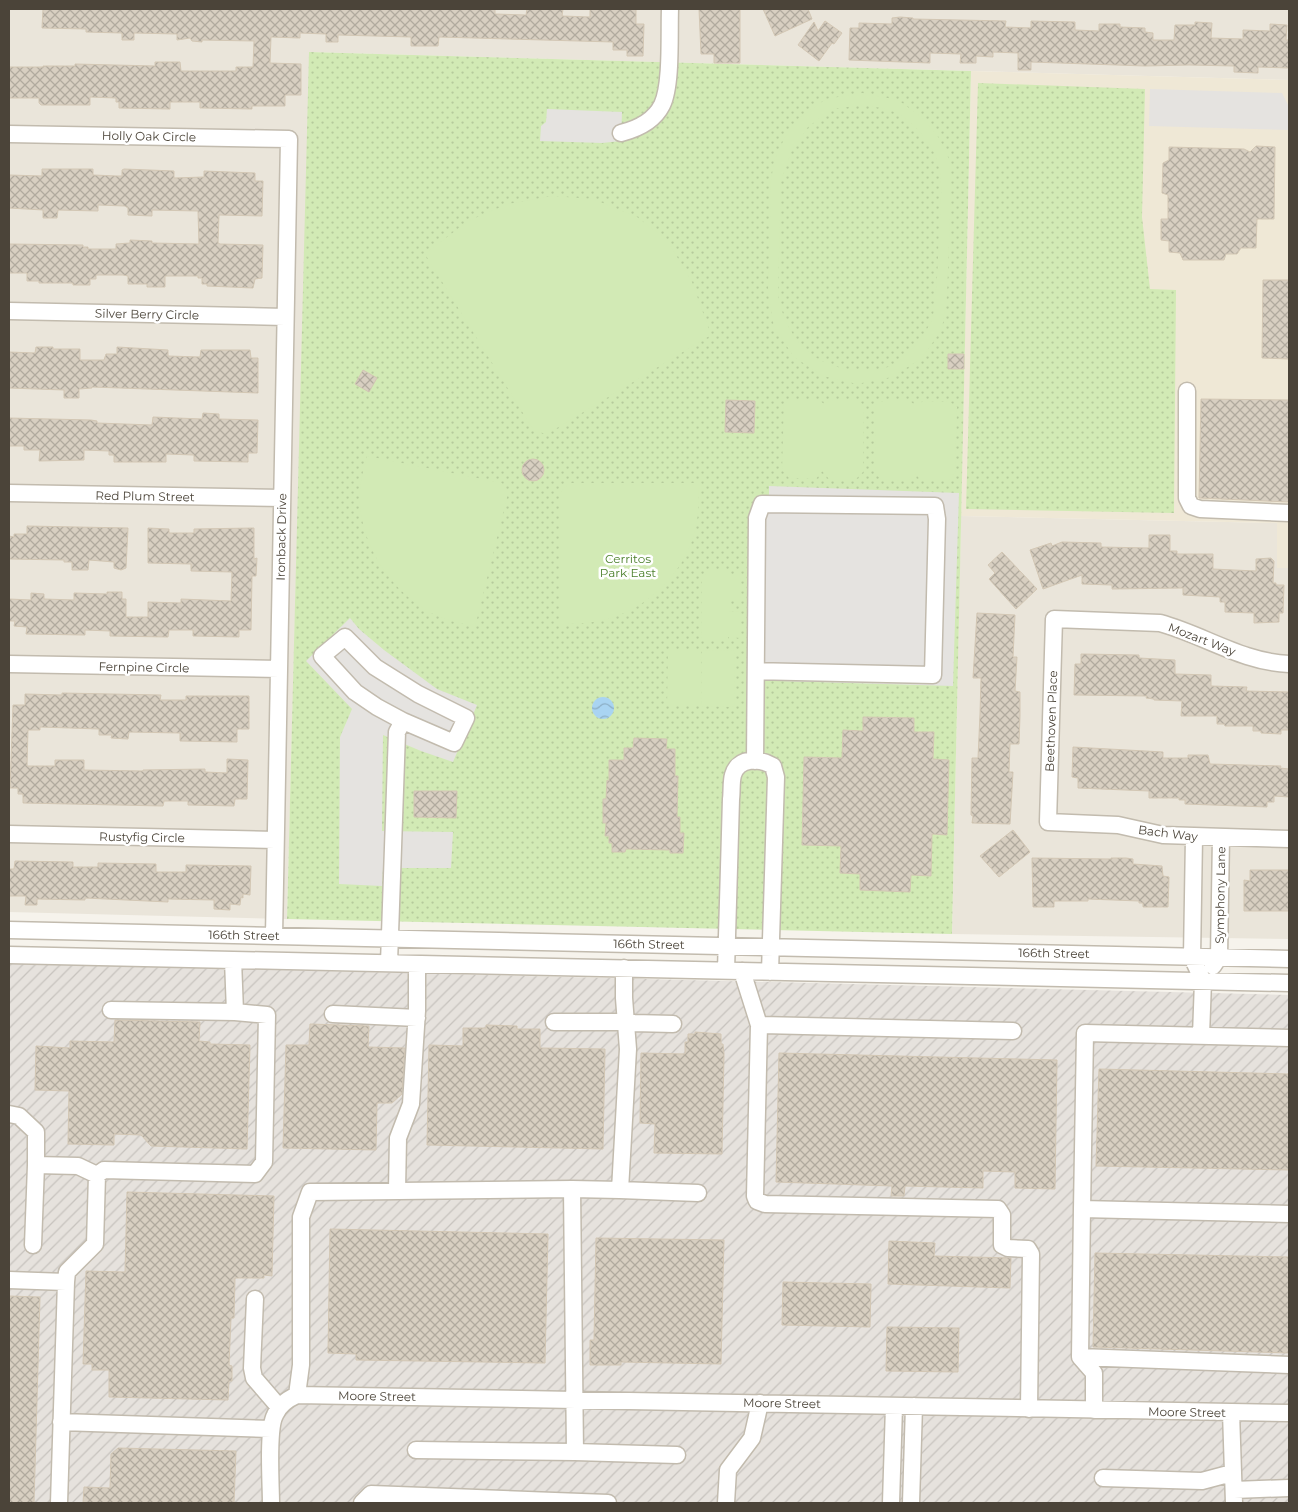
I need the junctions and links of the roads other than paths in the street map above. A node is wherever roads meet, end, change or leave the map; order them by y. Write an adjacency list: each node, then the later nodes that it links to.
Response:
1 (670, 9): 2 (street)
2 (621, 133)
3 (9, 134): 4 (street, Holly Oak Circle)
4 (289, 139): 6 (street, Ironback Drive)
5 (9, 311): 6 (street, Silver Berry Circle)
6 (285, 317): 9 (street, Ironback Drive)
7 (1187, 391): 10 (street)
8 (9, 493): 9 (street, Red Plum Street)
9 (282, 498): 14 (street, Ironback Drive)
10 (1289, 513)
11 (1054, 620): 13 (street, Mozart Way); 18 (street, Beethoven Place)
12 (9, 664): 14 (street, Fernpine Circle)
13 (1289, 664)
14 (279, 669): 23 (street, Ironback Drive)
15 (756, 671): 15 (street); 17 (street)
16 (403, 721): 16 (street); 26 (street)
17 (755, 761): 27 (street); 28 (street)
18 (1048, 822): 20 (street, Bach Way)
19 (9, 834): 23 (street, Rustyfig Circle)
20 (1194, 837): 21 (street, Bach Way); 30 (street)
21 (1220, 837): 22 (street, Bach Way); 31 (street, Symphony Lane)
22 (1289, 839)
23 (276, 840): 25 (street, Ironback Drive)
24 (9, 930): 25 (street, 166th Street)
25 (274, 936): 26 (street, 166th Street)
26 (390, 938): 27 (street, 166th Street); 34 (street)
27 (726, 946): 28 (street, 166th Street); 37 (street)
28 (770, 947): 30 (street, 166th Street); 39 (street)
29 (9, 955): 33 (street, 166th Street)
30 (1192, 956): 31 (street, 166th Street); 40 (street)
31 (1219, 957): 32 (street, 166th Street); 40 (street, Symphony Lane)
32 (1289, 959)
33 (233, 960): 34 (street, 166th Street); 43 (street)
34 (389, 963): 35 (street, 166th Street)
35 (417, 964): 36 (street, 166th Street); 45 (street)
36 (624, 968): 37 (street, 166th Street); 47 (street)
37 (726, 970): 38 (street, 166th Street)
38 (742, 971): 39 (street, 166th Street); 49 (street)
39 (770, 972): 40 (street, 166th Street)
40 (1203, 981): 41 (street, 166th Street); 51 (street)
41 (1289, 983)
42 (111, 1010): 43 (street)
43 (235, 1012): 55 (street)
44 (333, 1014): 45 (street)
45 (417, 1018): 57 (street)
46 (554, 1022): 47 (street)
47 (626, 1022): 48 (street); 58 (street)
48 (673, 1024)
49 (760, 1025): 50 (street); 74 (street)
50 (1013, 1031)
51 (1201, 1036): 52 (street); 60 (street)
52 (1289, 1038)
53 (9, 1114): 54 (street)
54 (36, 1165): 55 (street); 62 (street)
55 (97, 1175): 64 (street)
56 (572, 1189): 57 (street); 58 (street); 69 (street)
57 (397, 1190): 68 (street)
58 (620, 1190): 59 (street)
59 (698, 1193)
60 (1082, 1209): 61 (street); 66 (street)
61 (1289, 1214)
62 (34, 1245)
63 (9, 1280): 64 (street)
64 (66, 1282): 78 (street)
65 (255, 1299): 73 (street)
66 (1080, 1357): 67 (street); 75 (street)
67 (1289, 1365)
68 (297, 1395): 69 (street, Moore Street); 73 (street)
69 (575, 1399): 70 (street, Moore Street); 81 (street)
70 (760, 1403): 71 (street, Moore Street); 91 (street)
71 (894, 1406): 72 (street, Moore Street); 92 (street)
72 (914, 1406): 74 (street, Moore Street); 93 (street)
73 (279, 1407): 79 (street)
74 (1029, 1409): 75 (street, Moore Street)
75 (1094, 1410): 76 (street, Moore Street)
76 (1230, 1412): 77 (street, Moore Street); 83 (street)
77 (1289, 1413)
78 (61, 1422): 79 (street); 87 (street)
79 (271, 1429): 88 (street)
80 (416, 1450): 81 (street)
81 (575, 1452): 82 (street)
82 (677, 1455)
83 (1232, 1473): 84 (street); 86 (street)
84 (1103, 1478)
85 (1289, 1488): 86 (street)
86 (1234, 1497)
87 (58, 1503)
88 (271, 1503)
89 (362, 1503): 90 (street)
90 (608, 1503)
91 (726, 1503)
92 (891, 1503)
93 (911, 1503)

